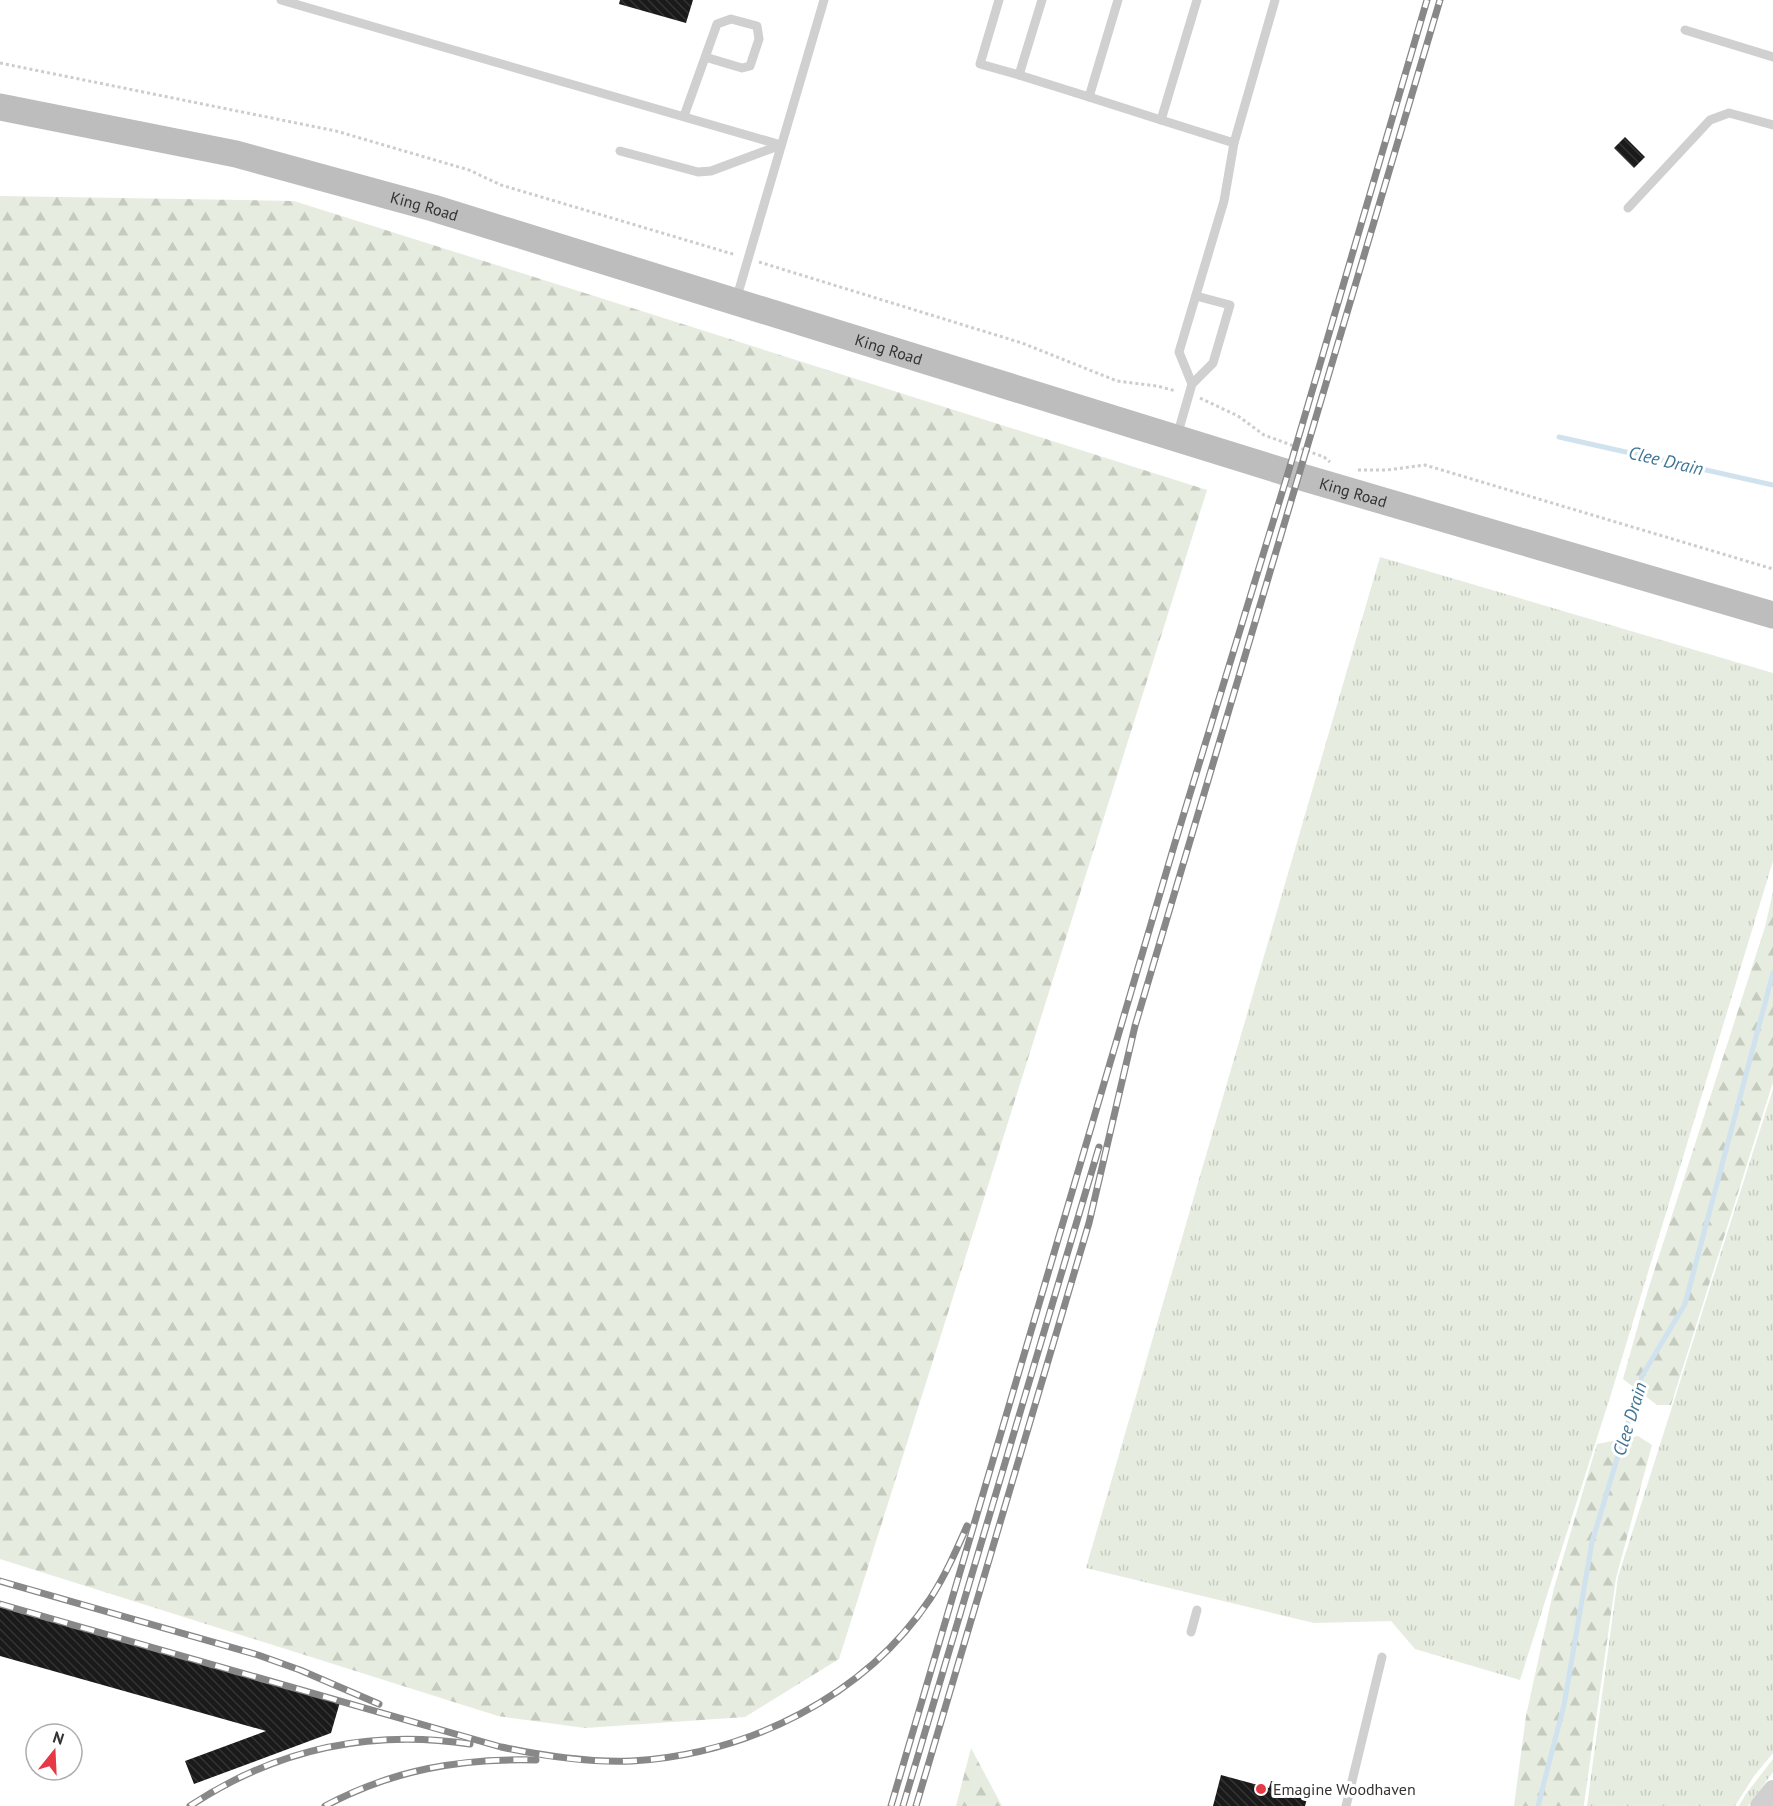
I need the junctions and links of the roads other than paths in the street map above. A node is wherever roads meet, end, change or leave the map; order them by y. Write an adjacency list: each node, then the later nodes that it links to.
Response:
1 (281, 0): 14 (lane)
2 (824, 0): 18 (lane)
3 (999, 0): 11 (lane)
4 (1041, 0): 11 (lane)
5 (1118, 0): 12 (lane)
6 (1197, 0): 15 (lane)
7 (1275, 0): 17 (lane)
8 (1685, 30): 10 (lane)
9 (705, 57): 9 (lane); 14 (lane)
10 (1773, 57)
11 (1019, 75): 12 (lane)
12 (1089, 97): 15 (lane)
13 (0, 107): 22 (main road, King Road)
14 (684, 116): 18 (lane)
15 (1161, 120): 17 (lane)
16 (1773, 125): 20 (lane)
17 (1234, 142): 21 (lane)
18 (781, 145): 19 (lane); 22 (lane)
19 (620, 151)
20 (1628, 208)
21 (1196, 296): 23 (lane); 23 (lane)
22 (735, 303): 24 (main road, King Road)
23 (1192, 384): 24 (lane)
24 (1176, 438): 25 (main road, King Road)
25 (1773, 615)
26 (1197, 1610): 27 (lane)
27 (1191, 1632)
28 (1382, 1658): 30 (lane)
29 (1773, 1790): 31 (street)
30 (1346, 1806)
31 (1760, 1806)

